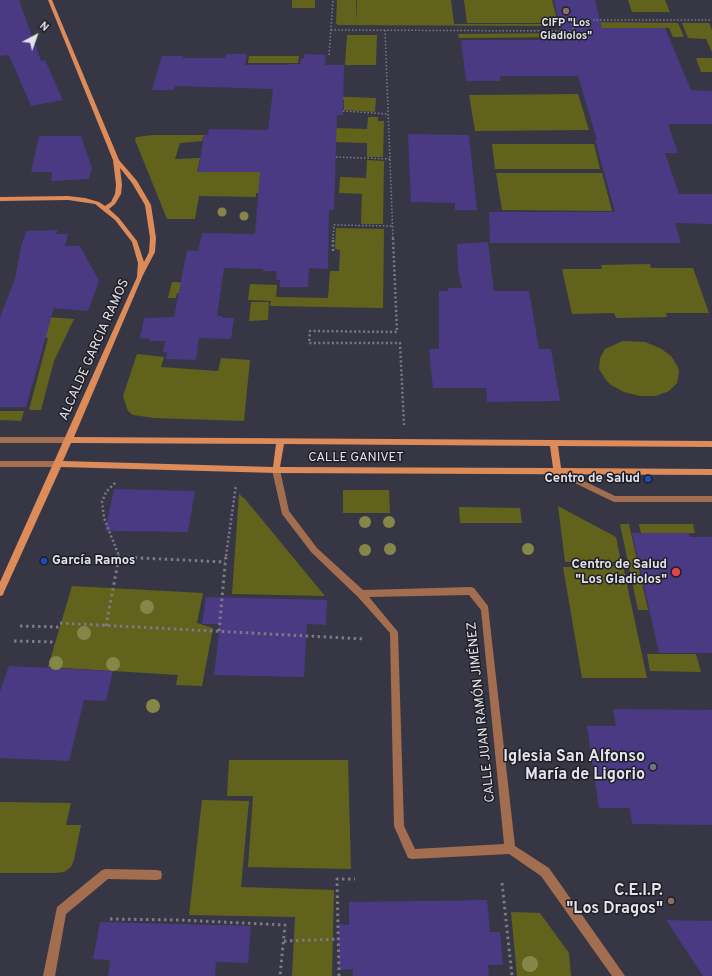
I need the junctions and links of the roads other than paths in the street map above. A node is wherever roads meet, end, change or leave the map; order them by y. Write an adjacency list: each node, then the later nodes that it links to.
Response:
1 (50, 0): 2 (street)
2 (116, 160): 4 (street); 5 (street)
3 (0, 199): 4 (street, ALCALDE GARCIA RAMOS)
4 (105, 209): 5 (street, ALCALDE GARCIA RAMOS)
5 (140, 277): 7 (street, ALCALDE GARCIA RAMOS)
6 (0, 440): 7 (street, CALLE GANIVET)
7 (68, 440): 8 (street, CALLE GANIVET); 12 (street, ALCALDE GARCIA RAMOS)
8 (280, 442): 9 (street, CALLE GANIVET); 13 (street)
9 (554, 443): 10 (street, CALLE GANIVET); 14 (street)
10 (712, 444)
11 (0, 464): 12 (street, CALLE GANIVET)
12 (58, 464): 13 (street, CALLE GANIVET); 17 (street, ALCALDE GARCIA RAMOS)
13 (276, 470): 14 (street, CALLE GANIVET); 18 (street)
14 (557, 471): 15 (street, CALLE GANIVET); 16 (street)
15 (712, 472)
16 (712, 499)
17 (0, 592)
18 (361, 594): 19 (street); 19 (street, CALLE JUAN RAMÓN JIMÉNEZ)
19 (510, 849): 22 (street)
20 (158, 875): 21 (street)
21 (49, 976)
22 (619, 976)

